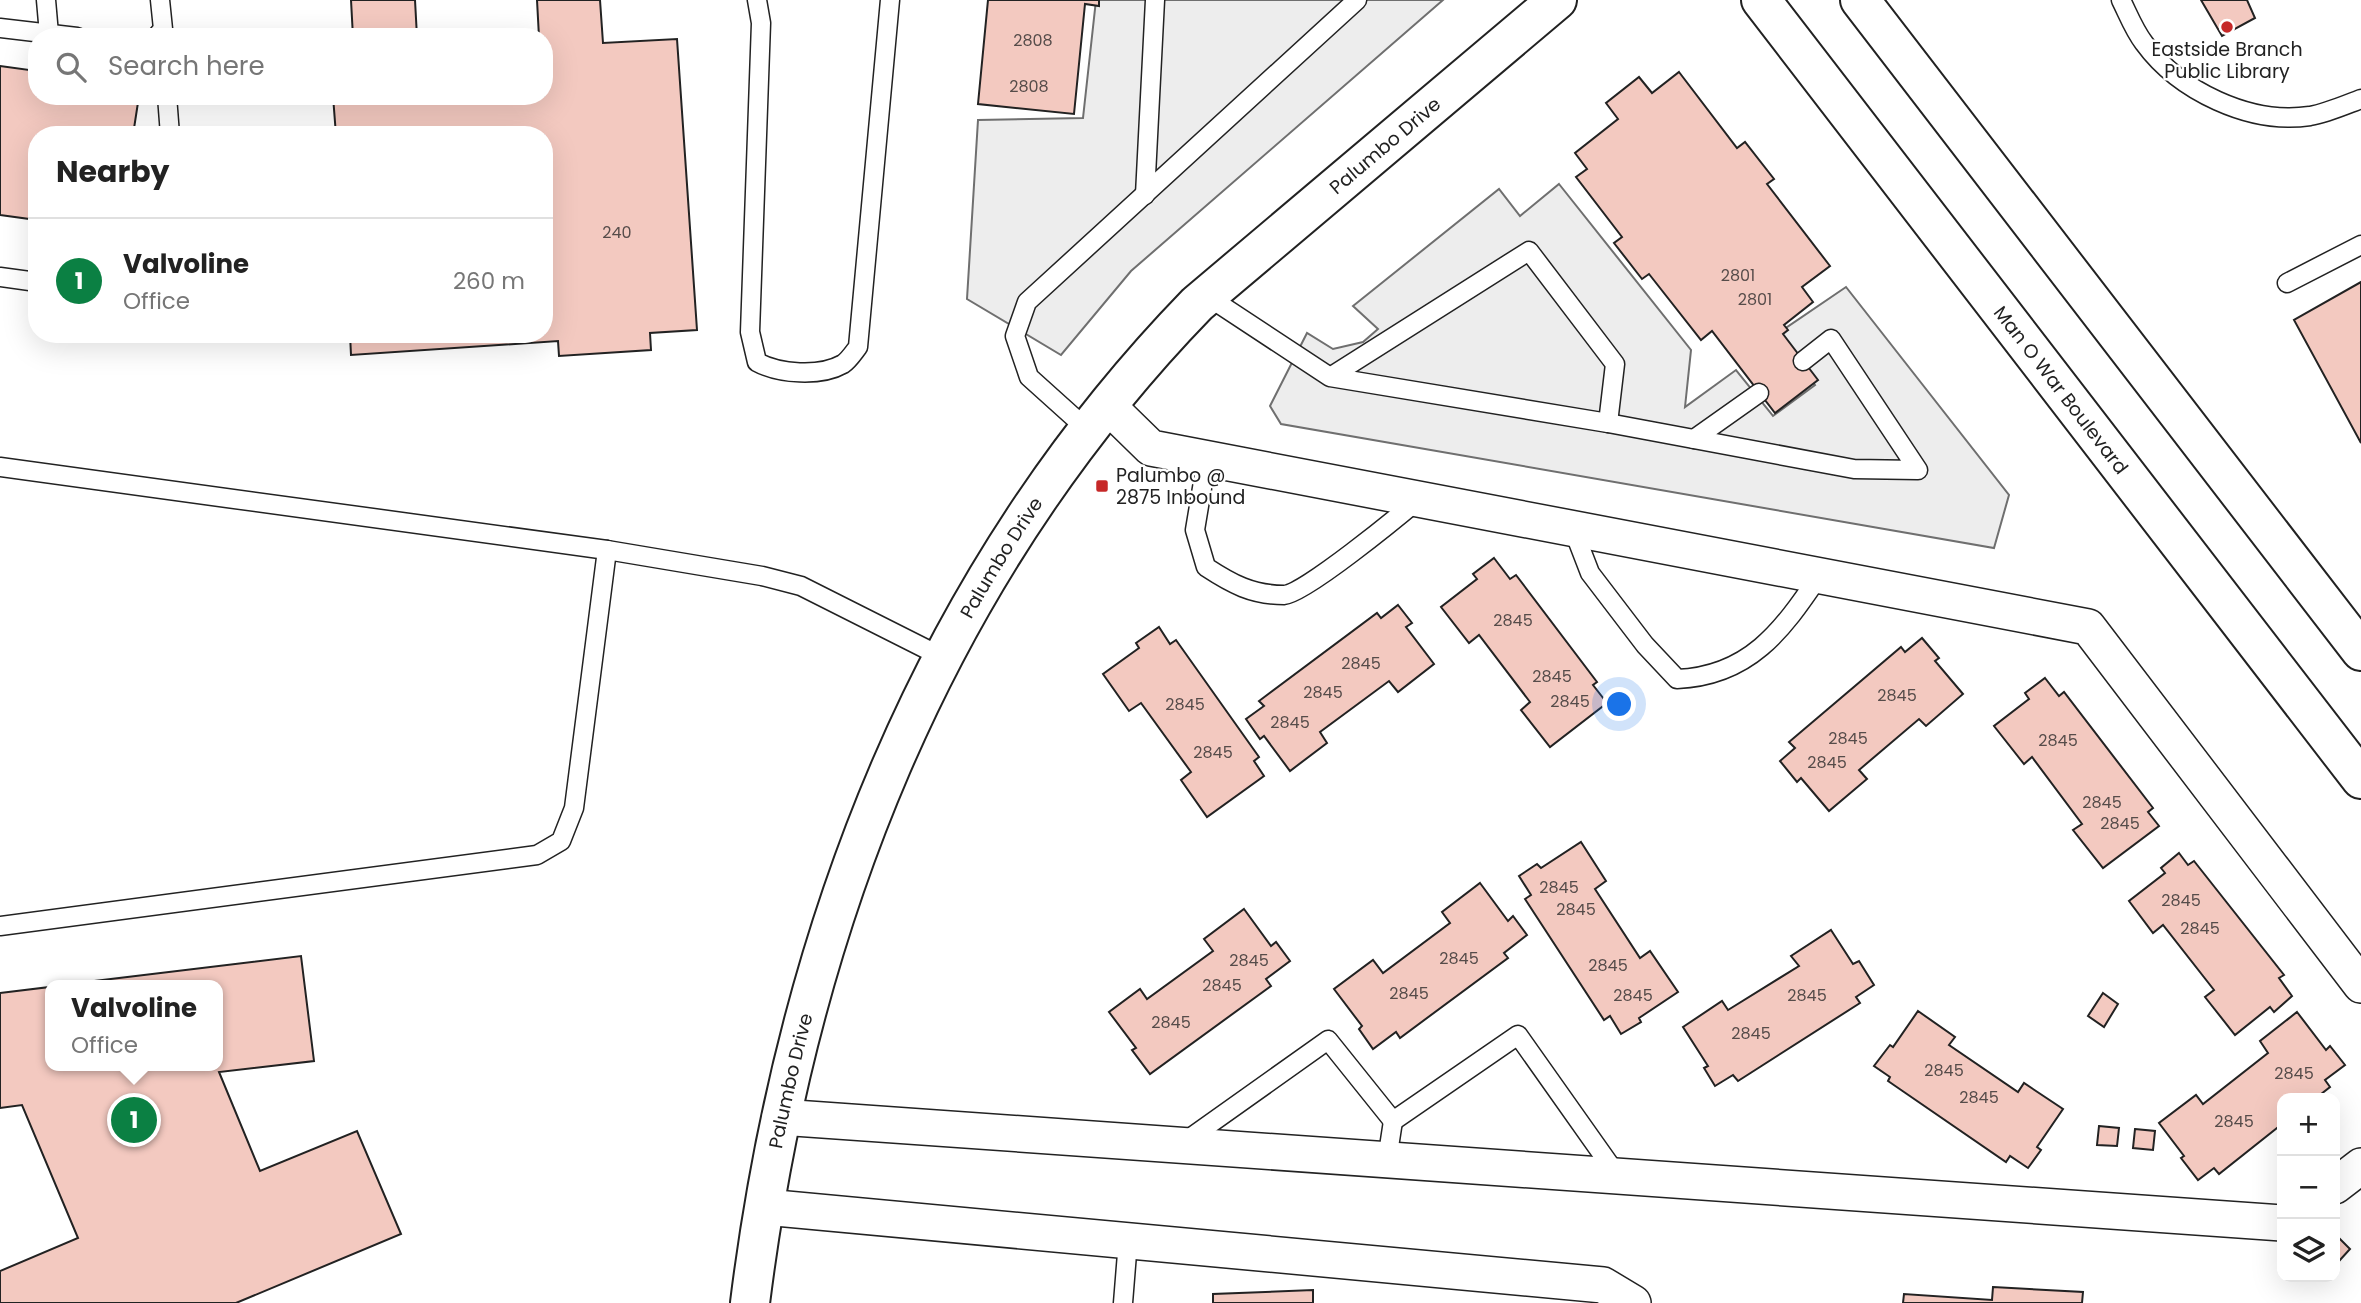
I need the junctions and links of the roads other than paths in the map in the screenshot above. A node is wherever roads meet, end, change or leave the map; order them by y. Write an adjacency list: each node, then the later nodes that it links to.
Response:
1 (46, 0): 12 (lane)
2 (160, 0): 13 (lane)
3 (757, 0): 4 (lane)
4 (890, 0)
5 (1156, 0): 18 (lane)
6 (1357, 0): 18 (lane)
7 (1558, 0): 23 (main road, Palumbo Drive)
8 (1761, 0): 38 (main road, Man O War Boulevard)
9 (1860, 0): 36 (main road)
10 (2121, 0): 15 (lane)
11 (0, 28): 14 (lane)
12 (48, 28)
13 (163, 28)
14 (28, 31)
15 (2361, 99)
16 (168, 105): 17 (lane)
17 (169, 126)
18 (1144, 195): 27 (lane)
19 (2361, 245): 22 (lane)
20 (0, 277): 21 (lane)
21 (28, 281)
22 (2287, 284)
23 (1207, 296): 25 (lane); 27 (main road, Palumbo Drive)
24 (1803, 361): 29 (lane)
25 (1330, 377): 28 (lane); 28 (lane)
26 (1759, 393): 29 (lane)
27 (1099, 418): 30 (street); 37 (main road, Palumbo Drive)
28 (1608, 423): 29 (lane)
29 (1694, 439)
30 (1206, 458): 32 (street); 32 (lane)
31 (0, 467): 34 (lane)
32 (1419, 499): 33 (street)
33 (1573, 529): 35 (street); 35 (lane)
34 (607, 550): 37 (lane); 39 (lane)
35 (1819, 576): 40 (street)
36 (2361, 651)
37 (943, 657): 41 (main road, Palumbo Drive)
38 (2361, 779)
39 (0, 926)
40 (2361, 985)
41 (780, 1117): 43 (street); 48 (main road, Palumbo Drive)
42 (1393, 1121): 43 (lane); 44 (lane); 46 (lane)
43 (1180, 1145): 44 (street)
44 (1387, 1160): 46 (street)
45 (2361, 1166): 47 (street)
46 (1618, 1176): 49 (street)
47 (2340, 1182)
48 (765, 1207): 50 (street); 51 (main road, Palumbo Drive)
49 (2277, 1223)
50 (1128, 1241): 52 (lane); 53 (street)
51 (750, 1303)
52 (1123, 1303)
53 (1633, 1303)

